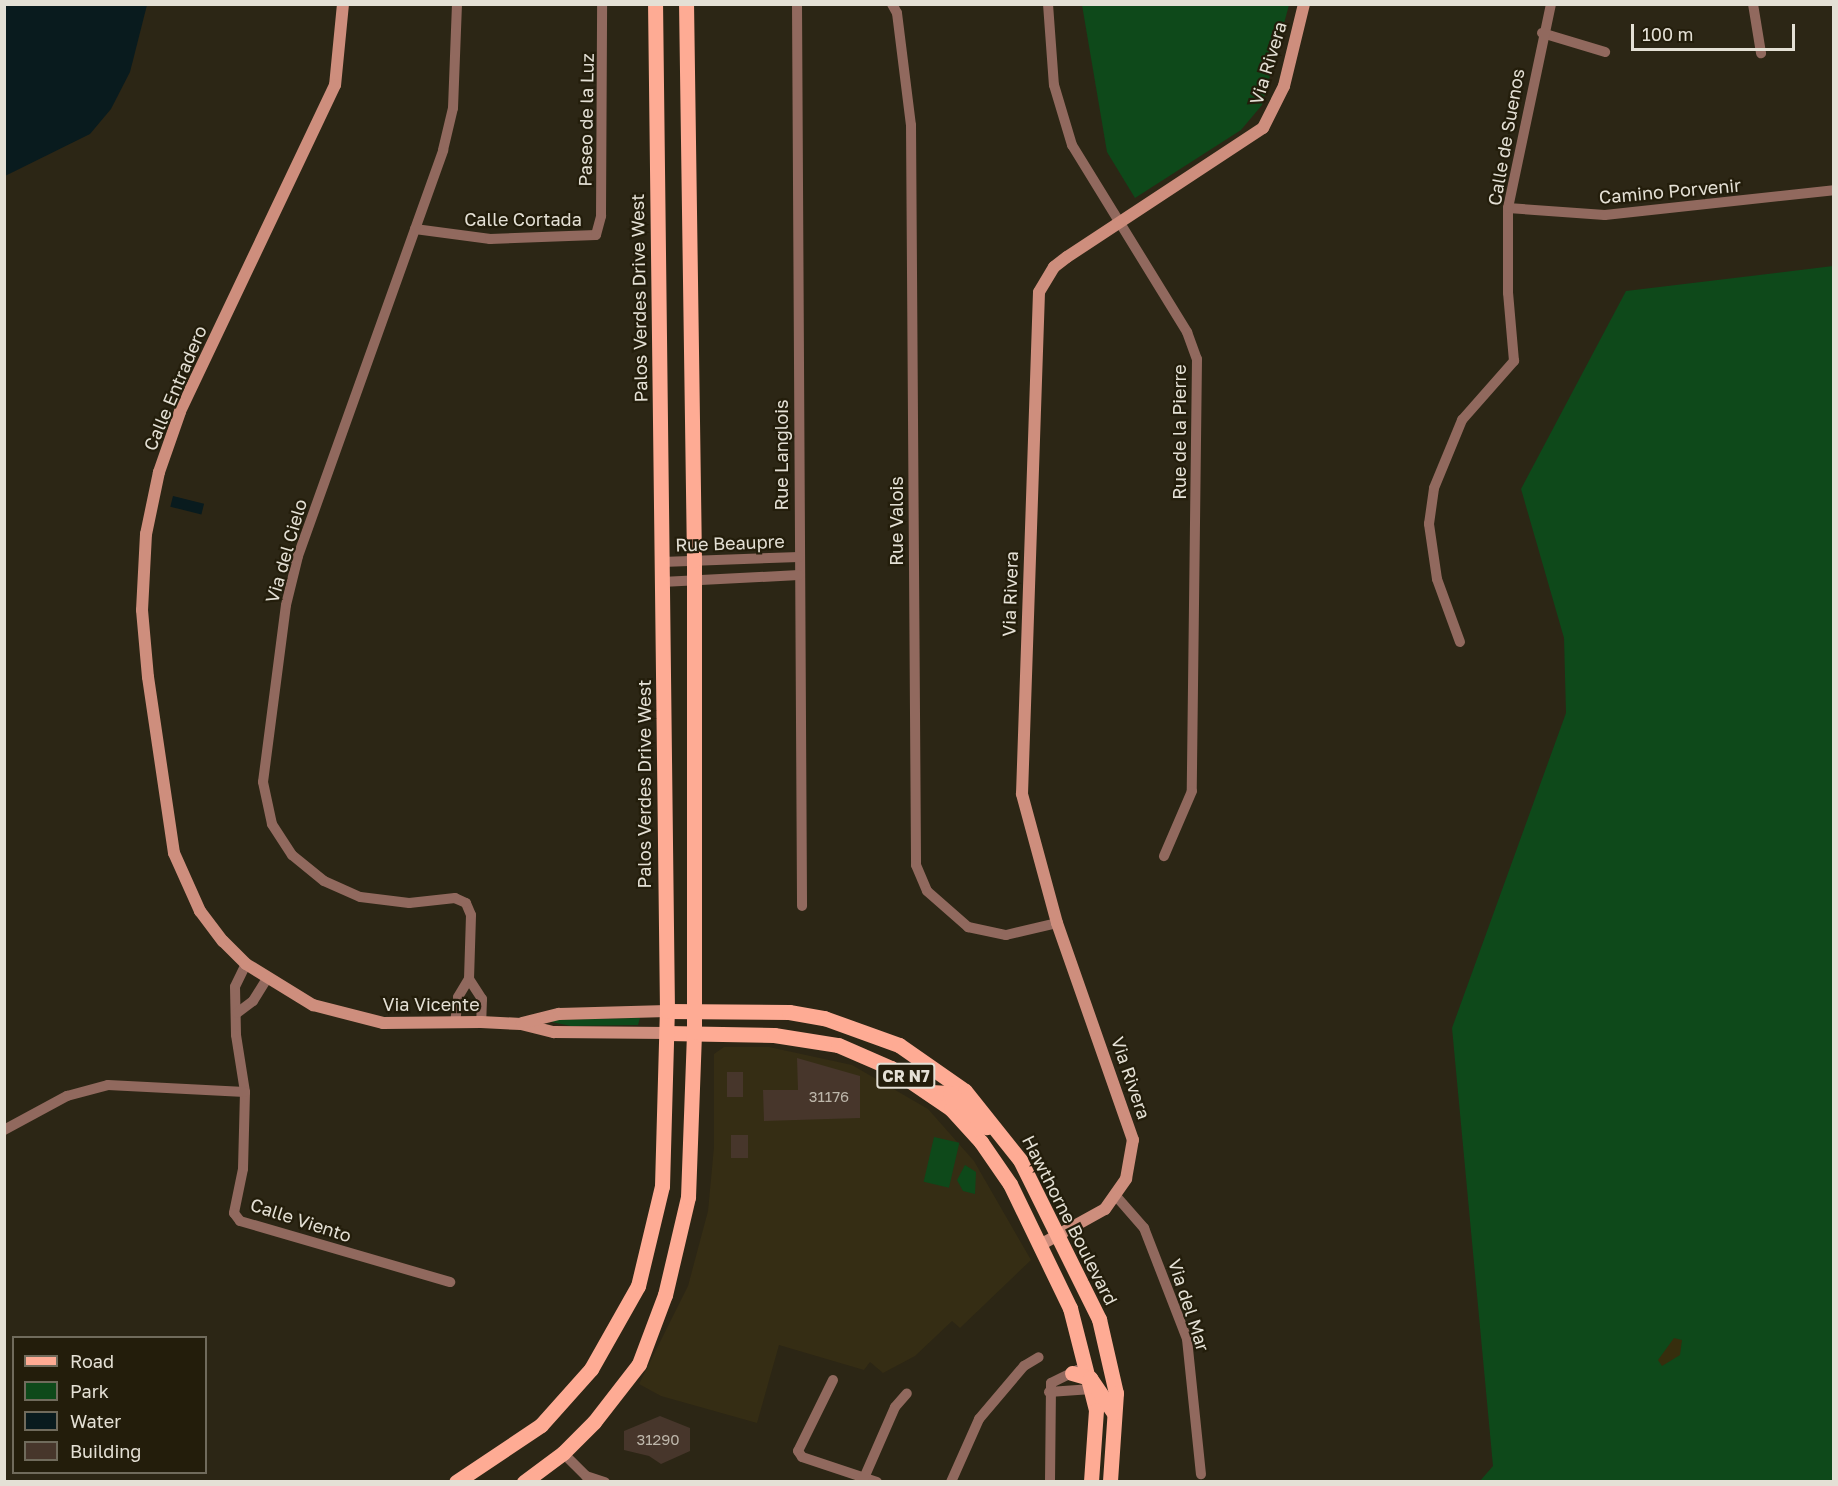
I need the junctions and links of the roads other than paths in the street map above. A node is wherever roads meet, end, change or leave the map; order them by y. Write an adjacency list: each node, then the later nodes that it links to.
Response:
1 (344, 4): 30 (street, Calle Entradero)
2 (457, 4): 18 (street, Via del Cielo)
3 (602, 4): 19 (street, Paseo de la Luz)
4 (655, 4): 22 (main road, Palos Verdes Drive West)
5 (686, 4): 21 (main road)
6 (797, 4): 20 (street, Rue Langlois)
7 (892, 4): 29 (street, Rue Valois)
8 (1048, 4): 17 (street, Rue de la Pierre)
9 (1304, 4): 17 (street, Via Rivera)
10 (1551, 4): 12 (street, Calle de Suenos)
11 (1754, 4): 14 (street)
12 (1542, 33): 13 (street); 16 (street, Calle de Suenos)
13 (1605, 52)
14 (1761, 54)
15 (1833, 190): 16 (street, Camino Porvenir)
16 (1508, 208): 26 (street, Calle de Suenos)
17 (1121, 222): 27 (street, Rue de la Pierre); 29 (street, Via Rivera)
18 (415, 229): 19 (street, Calle Cortada); 32 (street, Via del Cielo)
19 (596, 235)
20 (799, 557): 21 (street, Rue Beaupre); 23 (street, Rue Langlois)
21 (694, 560): 22 (street, Rue Beaupre); 24 (main road)
22 (662, 562): 25 (main road, Palos Verdes Drive West)
23 (799, 575): 24 (street, Rue Beaupre); 28 (street, Rue Langlois)
24 (694, 579): 25 (street, Rue Beaupre); 33 (main road)
25 (662, 582): 34 (main road, Palos Verdes Drive West)
26 (1460, 642)
27 (1164, 856)
28 (802, 906)
29 (1057, 923): 45 (street, Via Rivera)
30 (246, 964): 31 (street, Via Vicente); 35 (street, Calle Viento)
31 (267, 979): 35 (street); 37 (street, Via Vicente)
32 (469, 979): 36 (street, Via del Cielo); 37 (street, Via del Cielo)
33 (694, 1009): 34 (main road, Hawthorne Boulevard / CR N7); 39 (main road); 44 (main road, Hawthorne Boulevard / CR N7)
34 (667, 1011): 38 (street, Via Vicente); 40 (main road, Palos Verdes Drive West)
35 (237, 1013): 41 (street, Calle Viento)
36 (481, 1022): 37 (street, Via Vicente); 38 (street, Via Vicente)
37 (455, 1023)
38 (521, 1024): 40 (street, Via Vicente)
39 (694, 1032): 40 (main road, Hawthorne Boulevard / CR N7); 42 (main road, Hawthorne Boulevard / CR N7); 56 (main road)
40 (667, 1033): 59 (main road, Palos Verdes Drive West)
41 (245, 1092): 43 (street); 48 (street, Calle Viento)
42 (930, 1092): 44 (main road); 47 (main road, Hawthorne Boulevard / CR N7)
43 (4, 1130)
44 (1005, 1136): 46 (main road, Hawthorne Boulevard / CR N7)
45 (1116, 1196): 46 (street, Via Rivera); 57 (street, Via del Mar)
46 (1060, 1237): 47 (street, Via Rivera); 55 (main road, Hawthorne Boulevard / CR N7)
47 (1040, 1245): 51 (main road, Hawthorne Boulevard / CR N7)
48 (450, 1282)
49 (1039, 1357): 63 (street)
50 (1072, 1373): 51 (main road); 53 (street)
51 (1090, 1378): 53 (street); 55 (main road); 65 (main road, Hawthorne Boulevard / CR N7)
52 (833, 1380): 58 (street)
53 (1049, 1392): 64 (street)
54 (907, 1393): 58 (street)
55 (1117, 1427): 66 (main road, Hawthorne Boulevard / CR N7)
56 (563, 1453): 60 (main road); 61 (street)
57 (1202, 1473)
58 (864, 1478): 62 (street)
59 (456, 1482)
60 (524, 1482)
61 (605, 1482)
62 (877, 1482)
63 (951, 1482)
64 (1050, 1482)
65 (1091, 1482)
66 (1110, 1482)

